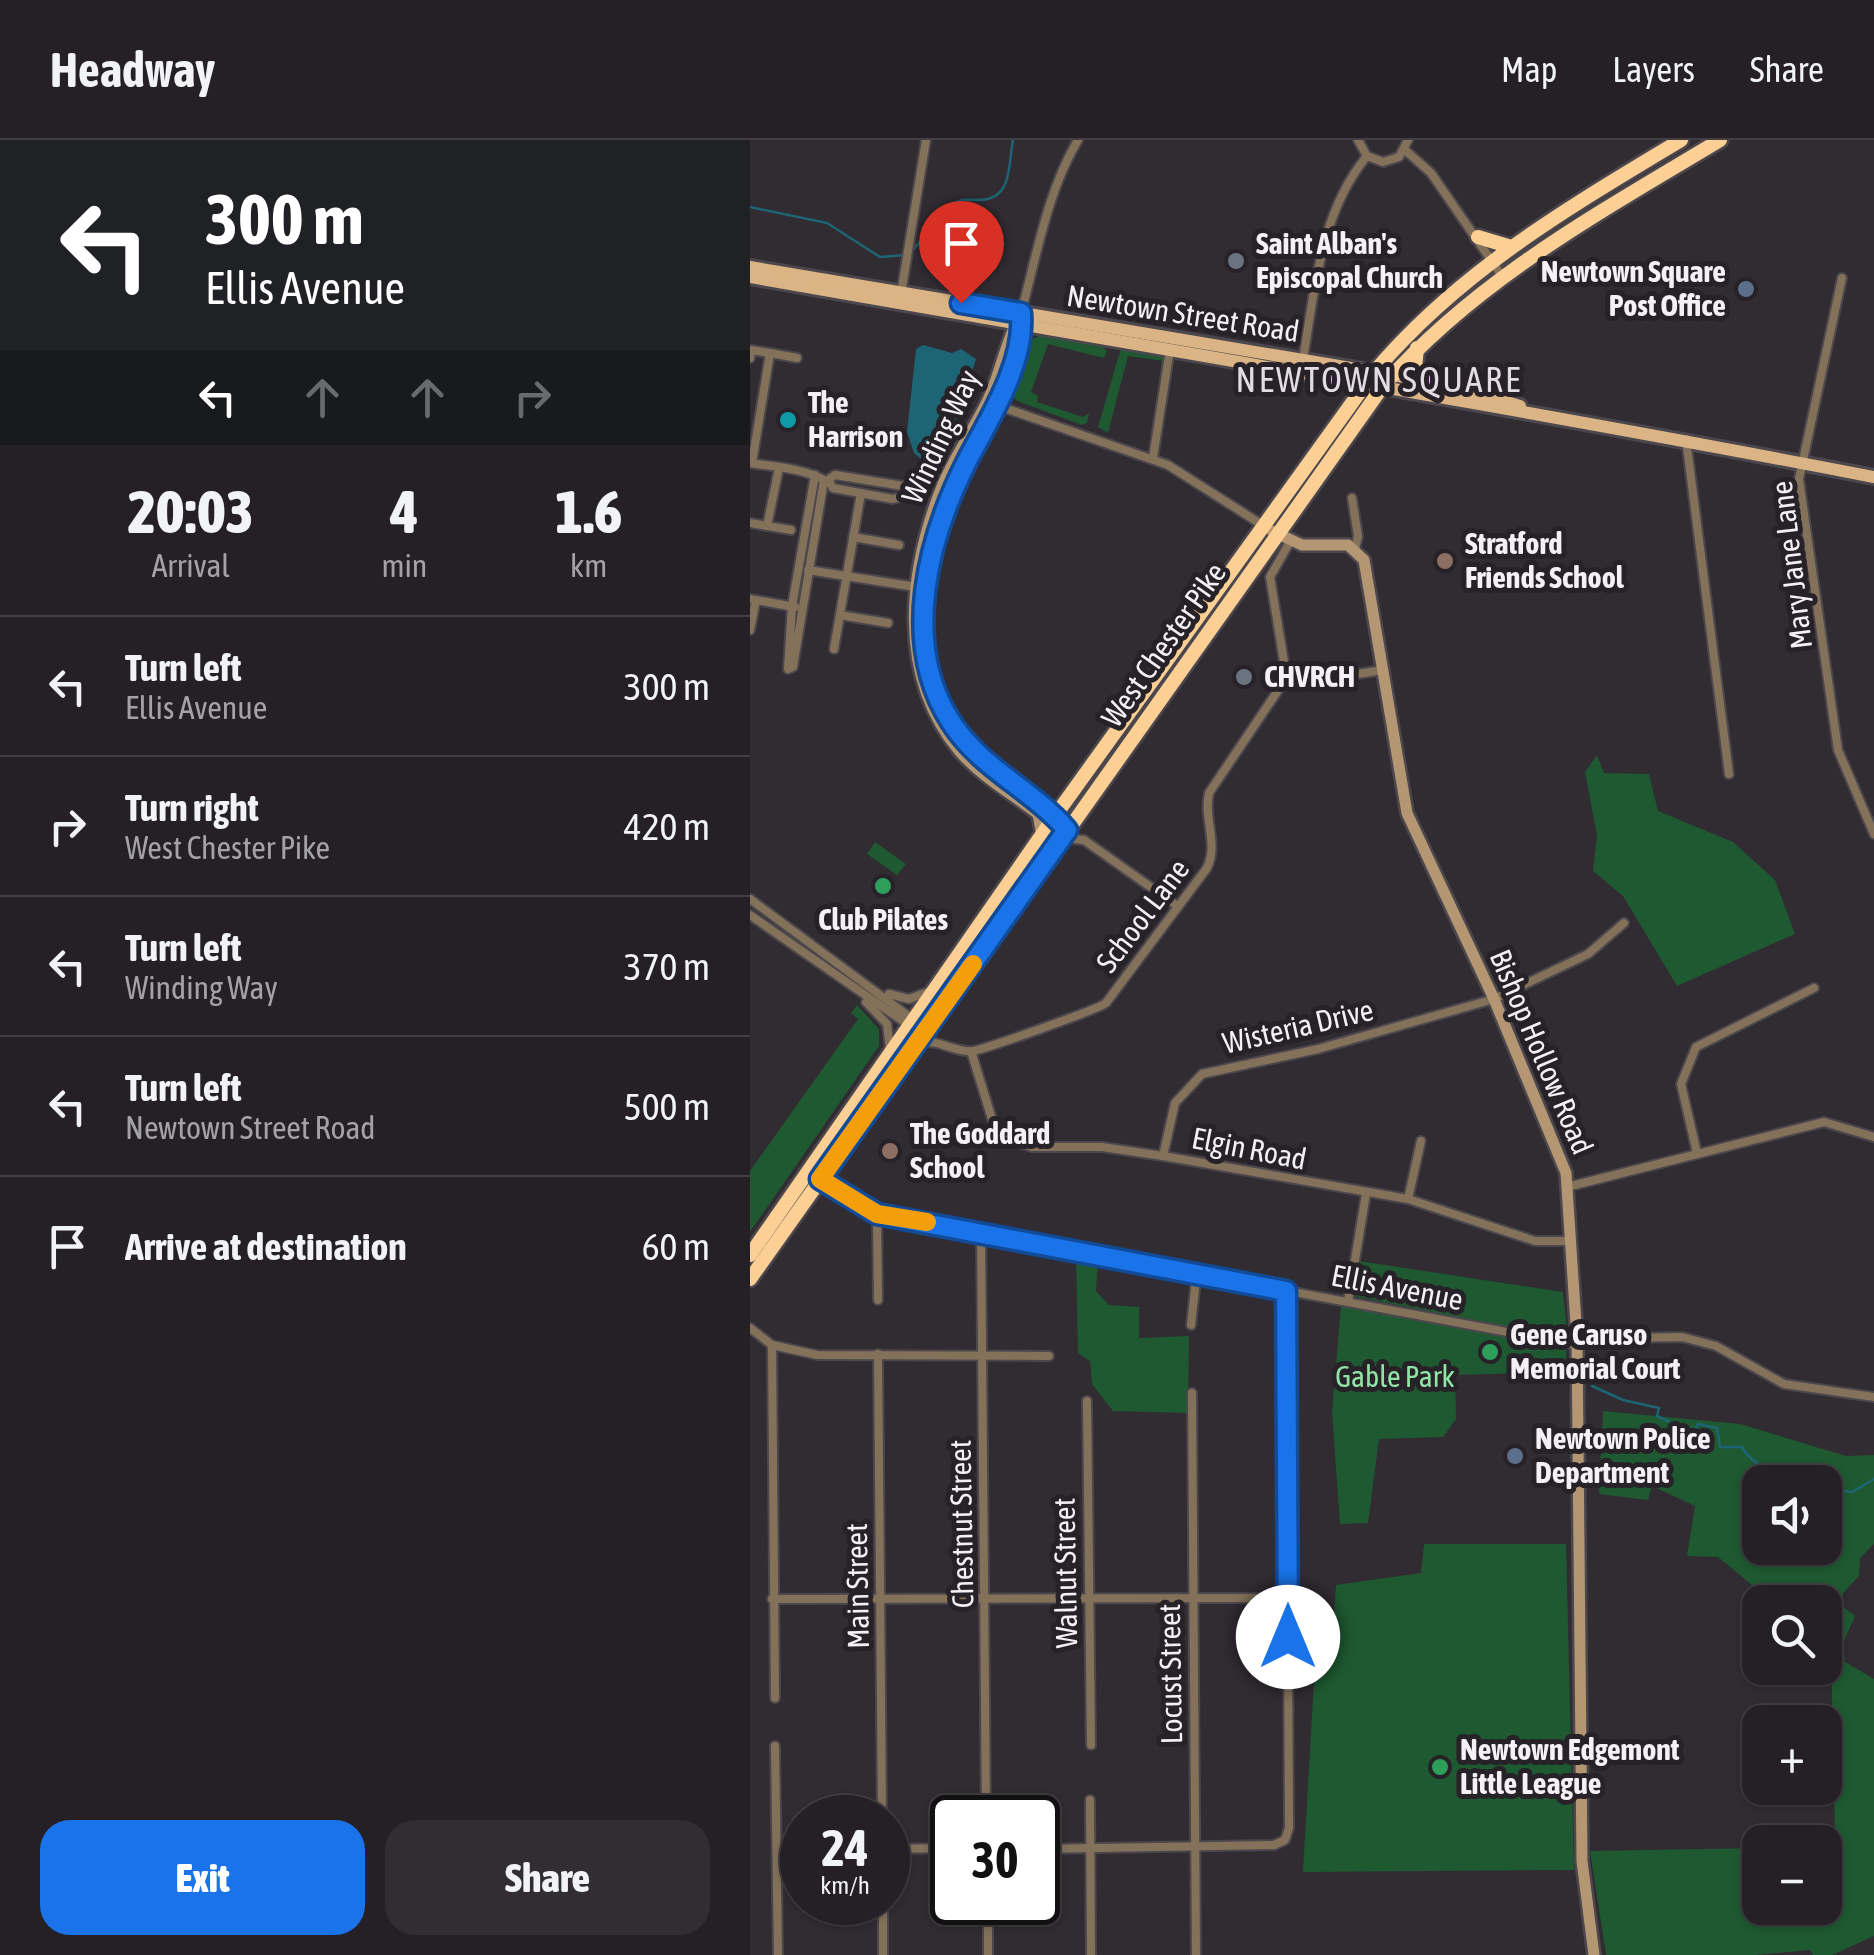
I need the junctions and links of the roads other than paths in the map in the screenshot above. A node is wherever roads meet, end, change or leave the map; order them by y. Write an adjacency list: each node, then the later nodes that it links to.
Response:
1 (926, 140): 16 (street)
2 (1078, 140): 17 (street, Winding Way)
3 (1358, 140): 8 (street)
4 (1408, 140): 7 (street)
5 (1681, 140): 10 (highway, West Chester Pike)
6 (1720, 140): 13 (highway, West Chester Pike)
7 (1405, 150): 8 (street); 9 (street)
8 (1367, 156): 23 (street)
9 (1478, 238): 10 (highway); 11 (street)
10 (1509, 246): 11 (highway, West Chester Pike)
11 (1493, 258): 13 (street); 24 (highway, West Chester Pike)
12 (750, 266): 16 (main road, Newtown Street Road)
13 (1502, 276): 18 (highway, West Chester Pike)
14 (750, 277): 16 (main road, Newtown Street Road)
15 (1842, 278): 31 (street, Mary Jane Lane)
16 (901, 298): 17 (main road, Newtown Street Road)
17 (1019, 322): 19 (main road, Newtown Street Road); 23 (main road, Newtown Street Road); 27 (street, Winding Way)
18 (1418, 348): 25 (highway, West Chester Pike); 26 (highway)
19 (1170, 349): 24 (main road, Newtown Street Road); 30 (street)
20 (770, 353): 21 (street); 22 (street); 32 (street)
21 (750, 358)
22 (797, 358)
23 (1303, 359): 24 (main road, Newtown Street Road)
24 (1371, 377): 25 (main road, Newtown Street Road); 41 (highway, West Chester Pike)
25 (1388, 380): 26 (main road, Newtown Street Road); 28 (main road, Newtown Street Road); 41 (highway, West Chester Pike)
26 (1432, 381): 28 (main road, Newtown Street Road)
27 (992, 404): 30 (street); 48 (street, Winding Way); 59 (street, Winding Way)
28 (1532, 410): 29 (main road)
29 (1686, 439): 31 (main road); 58 (street)
30 (1152, 458): 41 (street)
31 (1803, 462): 35 (main road); 61 (street, Mary Jane Lane)
32 (751, 463): 33 (street)
33 (779, 468): 34 (street); 39 (street)
34 (815, 475): 45 (street); 46 (street)
35 (1874, 476)
36 (861, 493): 36 (street); 42 (street)
37 (1352, 498): 44 (street, Bishop Hollow Road)
38 (750, 522): 39 (street)
39 (767, 526): 40 (street)
40 (791, 530)
41 (1277, 533): 44 (street); 57 (street); 59 (highway, West Chester Pike); 60 (highway, West Chester Pike)
42 (853, 536): 43 (street); 47 (street)
43 (899, 544)
44 (1355, 548): 56 (street, Bishop Hollow Road)
45 (798, 569): 46 (street); 50 (street)
46 (809, 570): 47 (street); 51 (street)
47 (846, 576): 48 (street); 52 (street)
48 (916, 587): 63 (street, Winding Way)
49 (753, 599): 50 (street); 54 (street)
50 (792, 606): 51 (street); 51 (street)
51 (803, 608)
52 (840, 615): 53 (street); 55 (street)
53 (888, 623)
54 (750, 630)
55 (834, 649)
56 (1383, 670): 57 (street); 73 (street, Bishop Hollow Road)
57 (1281, 686): 66 (street, School Lane)
58 (1729, 774)
59 (1055, 816): 62 (street, Winding Way); 63 (highway, West Chester Pike)
60 (1077, 816): 62 (highway, West Chester Pike); 64 (street)
61 (1874, 834)
62 (1063, 835): 64 (street); 75 (highway, West Chester Pike)
63 (1042, 836): 69 (highway, West Chester Pike)
64 (1084, 840): 66 (street)
65 (750, 899): 72 (street)
66 (1176, 905): 78 (street, School Lane)
67 (750, 915): 70 (street)
68 (1624, 923): 73 (street, Wisteria Drive)
69 (941, 979): 72 (street); 74 (highway, West Chester Pike)
70 (844, 982): 74 (street); 79 (street)
71 (1814, 988): 82 (street)
72 (880, 991): 74 (street)
73 (1494, 999): 83 (street, Wisteria Drive); 85 (street, Bishop Hollow Road)
74 (911, 1022): 75 (street); 79 (highway, West Chester Pike)
75 (929, 1025): 76 (street); 77 (highway, West Chester Pike)
76 (942, 1044): 77 (street); 78 (street)
77 (915, 1046): 84 (highway, West Chester Pike)
78 (972, 1051): 83 (street, Elgin Road)
79 (886, 1058): 84 (highway, West Chester Pike)
80 (1874, 1137): 82 (street)
81 (1421, 1140): 87 (street)
82 (1696, 1153): 85 (street)
83 (1163, 1156): 86 (street, Elgin Road)
84 (814, 1175): 88 (street, Ellis Avenue); 91 (highway, West Chester Pike); 93 (highway, West Chester Pike)
85 (1566, 1187): 90 (street, Bishop Hollow Road)
86 (1366, 1194): 87 (street, Elgin Road); 96 (street)
87 (1408, 1199): 90 (street, Elgin Road)
88 (877, 1214): 89 (street, Ellis Avenue); 95 (street)
89 (982, 1231): 92 (street, Ellis Avenue); 102 (street, Chestnut Street)
90 (1572, 1241): 99 (street, Bishop Hollow Road)
91 (750, 1255)
92 (1197, 1271): 94 (street, Ellis Avenue); 97 (street)
93 (750, 1279)
94 (1286, 1291): 96 (street, Ellis Avenue); 108 (street)
95 (878, 1300)
96 (1348, 1302): 99 (street, Ellis Avenue)
97 (1191, 1325)
98 (750, 1328): 100 (street)
99 (1577, 1342): 105 (street, Ellis Avenue); 130 (street, Bishop Hollow Road)
100 (772, 1346): 101 (street); 109 (street)
101 (878, 1354): 102 (street); 111 (street, Main Street)
102 (982, 1354): 103 (street); 110 (street, Chestnut Street)
103 (1049, 1356)
104 (1192, 1393): 107 (street, Locust Street)
105 (1874, 1397)
106 (1087, 1401): 112 (street, Walnut Street)
107 (1192, 1598): 108 (street); 112 (street); 119 (street, Locust Street)
108 (1288, 1598): 119 (street)
109 (772, 1599): 111 (street); 113 (street)
110 (986, 1599): 111 (street); 112 (street); 117 (street, Chestnut Street)
111 (880, 1600): 116 (street, Main Street)
112 (1090, 1600): 114 (street, Walnut Street)
113 (775, 1698)
114 (1091, 1745)
115 (776, 1746): 122 (street)
116 (882, 1795)
117 (986, 1795)
118 (1090, 1800): 121 (street)
119 (1196, 1846): 121 (street); 129 (street, Locust Street)
120 (1060, 1849): 121 (street)
121 (1091, 1849): 128 (street)
122 (778, 1850): 125 (street)
123 (883, 1925): 126 (street)
124 (988, 1925): 127 (street)
125 (778, 1955)
126 (883, 1955)
127 (988, 1955)
128 (1091, 1955)
129 (1196, 1955)
130 (1594, 1955)

